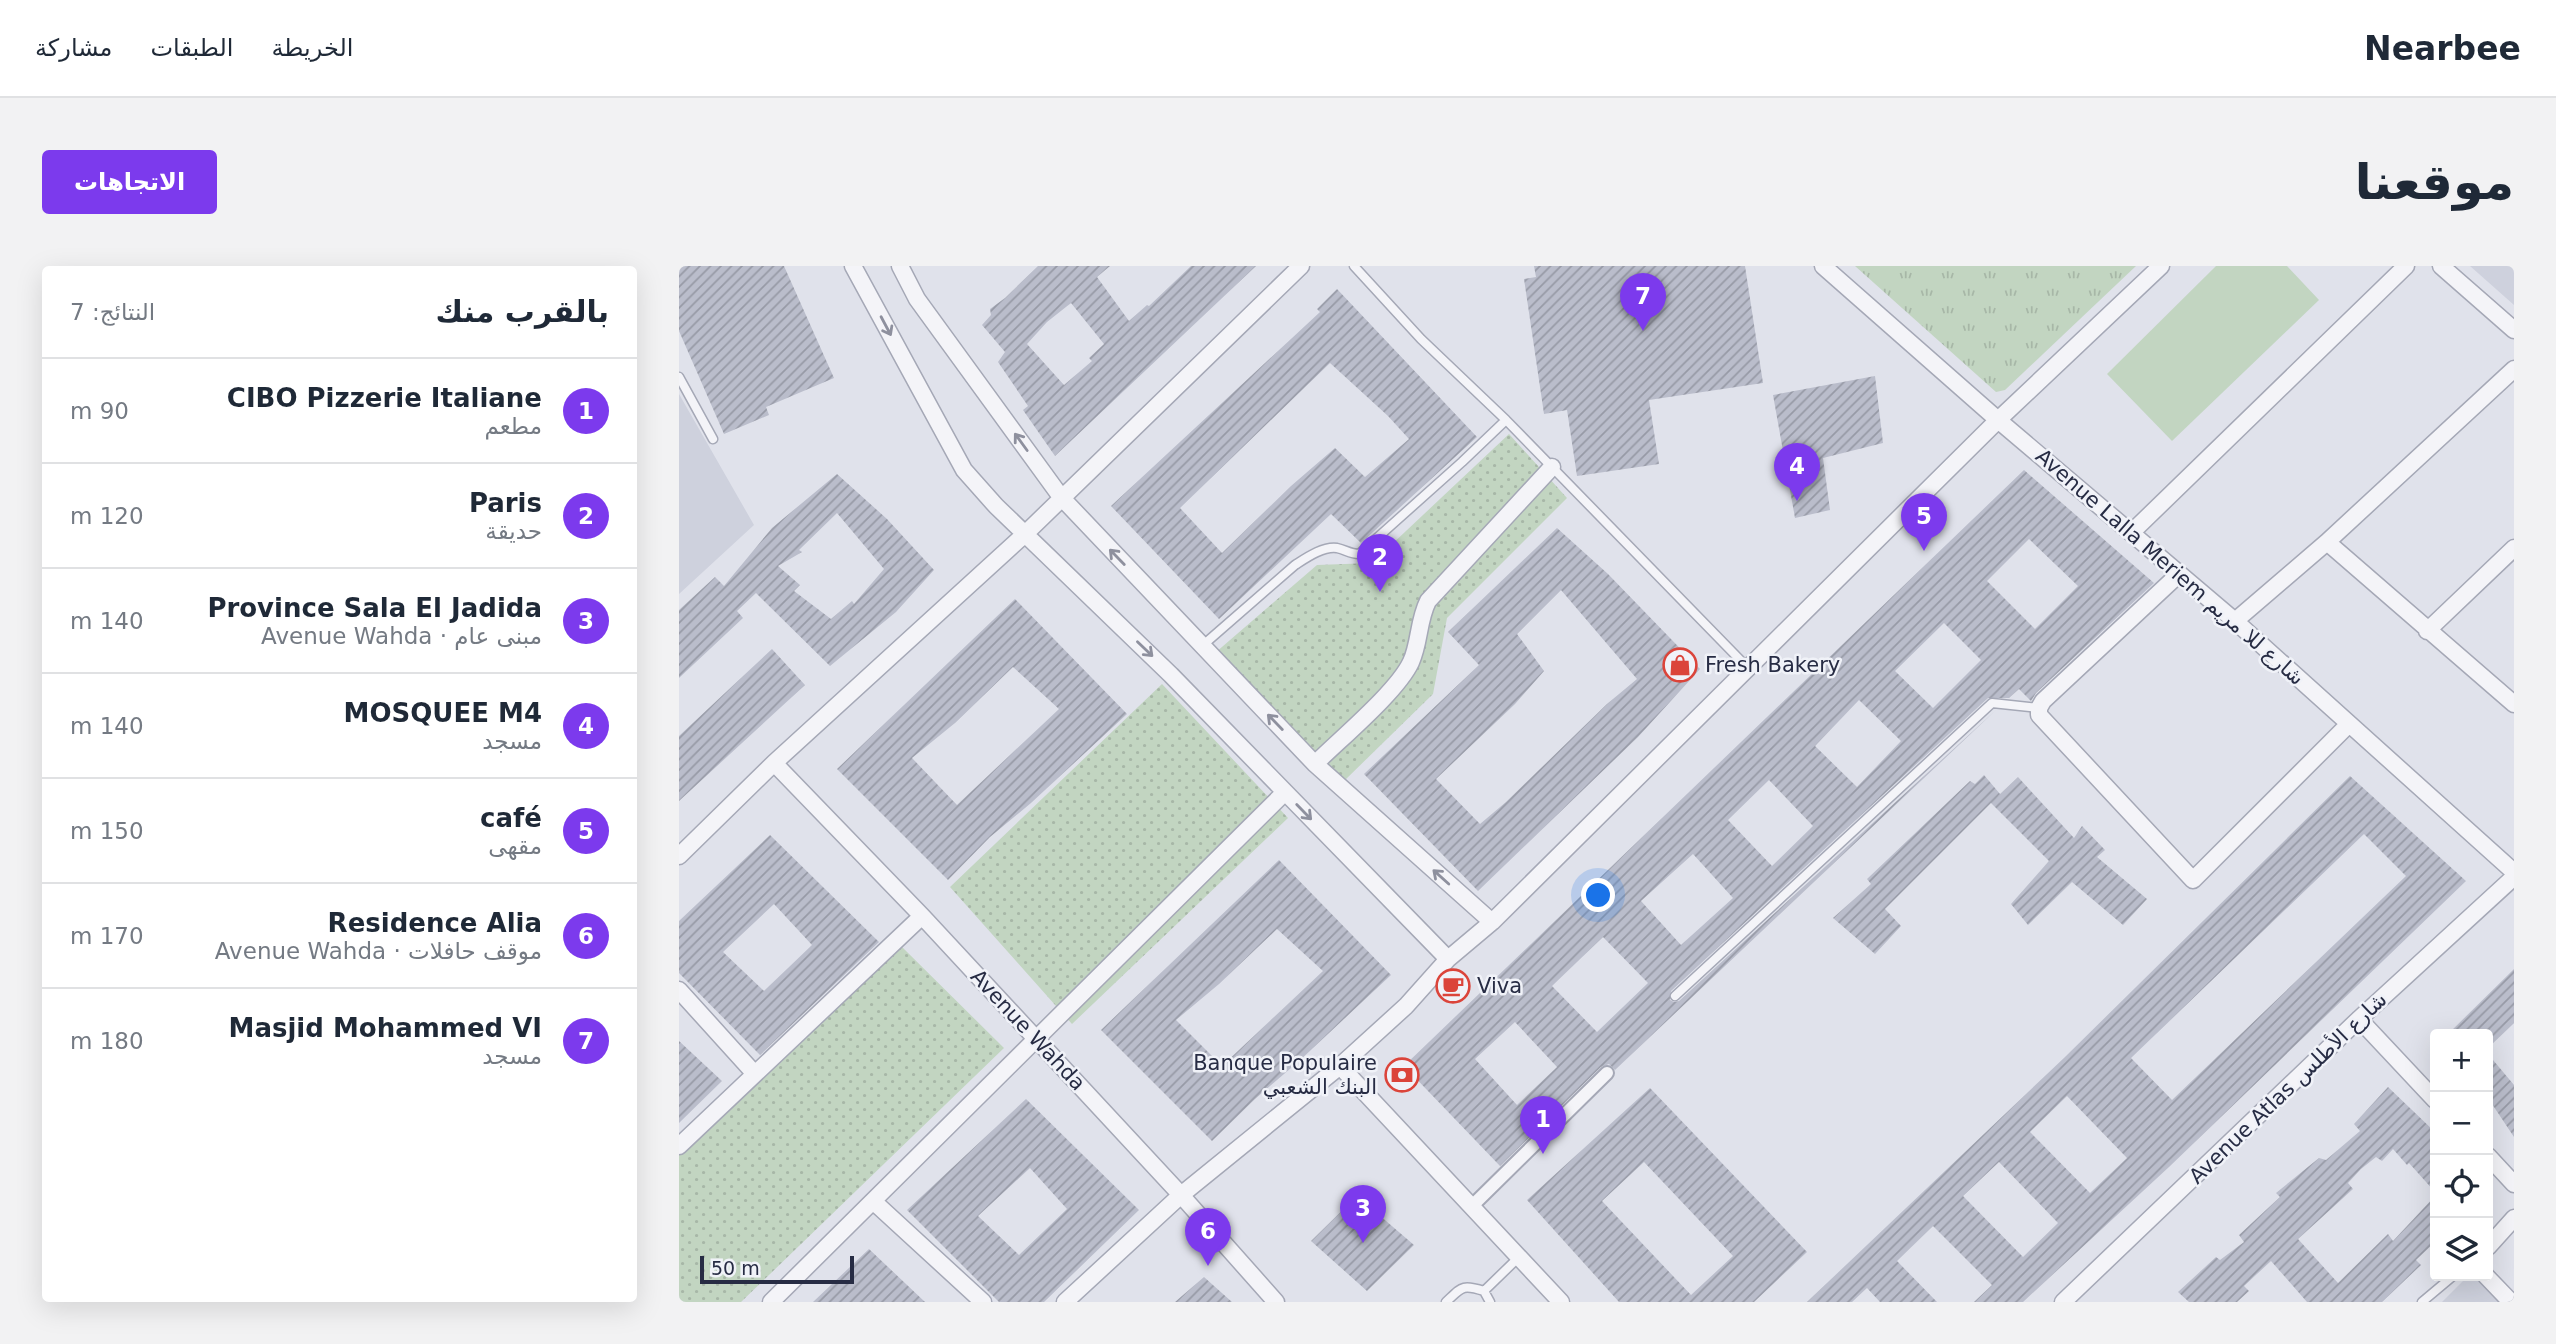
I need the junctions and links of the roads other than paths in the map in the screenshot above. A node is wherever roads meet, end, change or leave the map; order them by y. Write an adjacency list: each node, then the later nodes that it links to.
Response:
1 (853, 266): 18 (street, one-way to 18)
2 (900, 266): 16 (street, one-way to 2)
3 (1301, 266): 16 (street)
4 (1354, 266): 12 (lane)
5 (1823, 266): 13 (street, Avenue Lalla Meriem شارع للا مريم)
6 (2161, 266): 13 (street)
7 (2406, 266): 17 (street)
8 (2441, 266): 9 (street)
9 (2514, 330)
10 (2514, 369): 19 (street)
11 (679, 377): 14 (lane)
12 (1506, 420): 15 (lane); 24 (lane)
13 (1998, 420): 17 (street, Avenue Lalla Meriem شارع للا مريم); 25 (street)
14 (713, 439)
15 (1552, 467): 25 (lane); 30 (street)
16 (1061, 497): 18 (street); 24 (street, one-way to 16)
17 (2131, 533): 21 (street, Avenue Lalla Meriem شارع للا مريم)
18 (1025, 534): 29 (street); 31 (street, one-way to 31)
19 (2327, 542): 22 (street); 23 (street)
20 (2514, 548): 23 (street)
21 (2179, 573): 22 (street, Avenue Lalla Meriem شارع للا مريم); 27 (street)
22 (2235, 621): 28 (street, Avenue Lalla Meriem شارع للا مريم)
23 (2427, 631): 26 (street)
24 (1202, 646): 30 (street, one-way to 24)
25 (1748, 668): 35 (street)
26 (2514, 703)
27 (2039, 708): 28 (street); 38 (lane)
28 (2349, 724): 33 (street, Avenue Lalla Meriem شارع للا مريم)
29 (774, 763): 32 (street); 34 (street, Avenue Wahda)
30 (1315, 764): 35 (street, one-way to 30)
31 (1285, 792): 36 (street, one-way to 36); 40 (street)
32 (679, 856)
33 (2512, 868): 39 (street, Avenue Atlas شارع الأطلس)
34 (922, 916): 40 (street, Avenue Wahda); 42 (street)
35 (1492, 922): 36 (street)
36 (1448, 959): 41 (street)
37 (679, 990): 42 (street)
38 (1675, 996)
39 (2359, 1019): 44 (street); 64 (street, Avenue Atlas شارع الأطلس)
40 (1037, 1040): 48 (street, Avenue Wahda); 49 (street)
41 (1340, 1066): 48 (street); 50 (street)
42 (754, 1073): 45 (street)
43 (1607, 1073): 50 (street)
44 (2430, 1095)
45 (679, 1146)
46 (2493, 1161): 47 (street)
47 (2514, 1184)
48 (1181, 1195): 59 (street); 60 (street, Avenue Wahda)
49 (873, 1201): 57 (street); 58 (street)
50 (1472, 1206): 53 (street)
51 (2514, 1217): 52 (street)
52 (2493, 1241)
53 (1519, 1257): 56 (lane); 63 (street)
54 (2447, 1281): 65 (lane)
55 (2491, 1281): 66 (street)
56 (1484, 1291): 61 (lane); 62 (lane)
57 (771, 1302)
58 (983, 1302)
59 (1065, 1302)
60 (1276, 1302)
61 (1446, 1302)
62 (1490, 1302)
63 (1561, 1302)
64 (2063, 1302)
65 (2422, 1302)
66 (2511, 1302)

